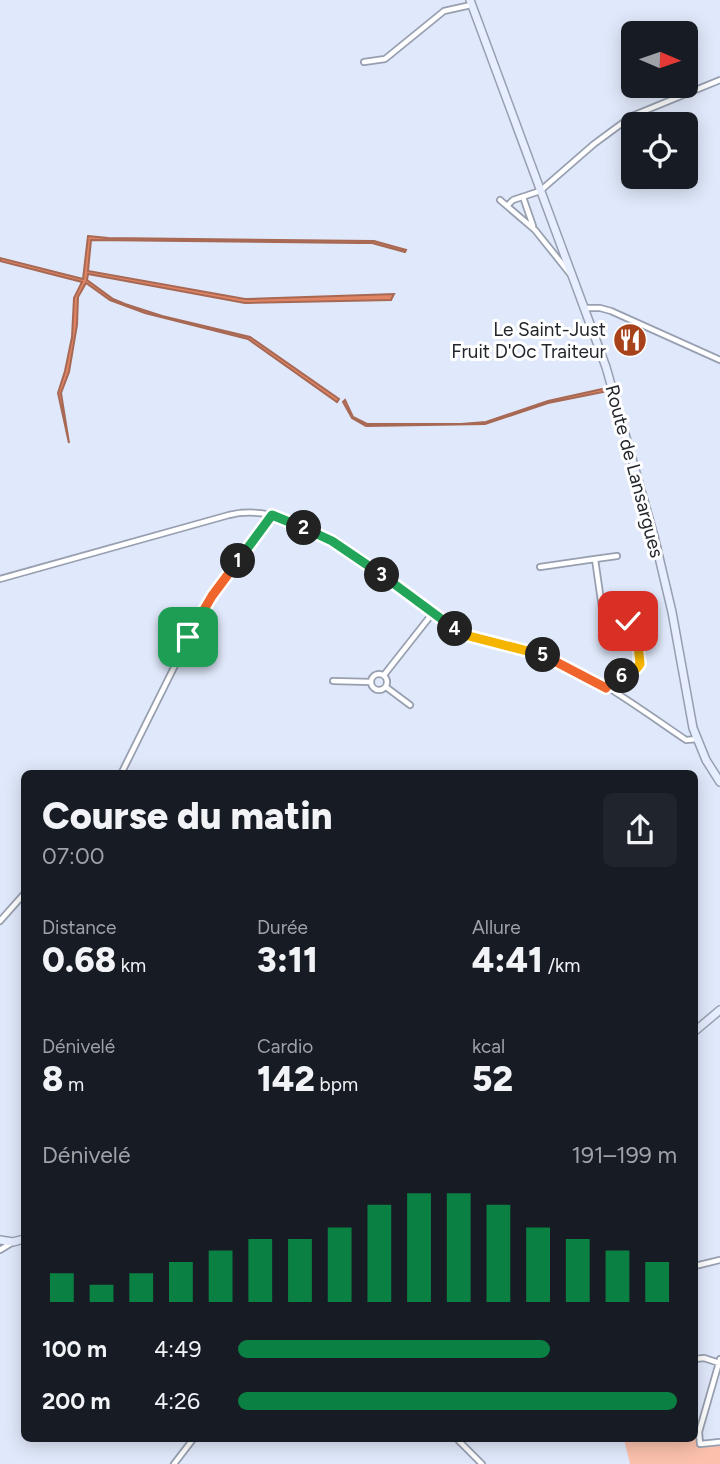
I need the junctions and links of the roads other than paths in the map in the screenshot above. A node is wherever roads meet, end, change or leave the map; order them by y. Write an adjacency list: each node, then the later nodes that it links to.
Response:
1 (472, 4): 2 (street); 4 (main road, Route de Lansargues)
2 (364, 62)
3 (720, 80): 4 (street)
4 (540, 191): 5 (street); 9 (main road, Route de Lansargues)
5 (523, 197): 7 (street); 8 (street)
6 (500, 200): 7 (street)
7 (508, 205): 8 (street)
8 (535, 230): 9 (street)
9 (574, 279): 10 (main road, Route de Lansargues)
10 (585, 308): 11 (street); 24 (main road, Route de Lansargues)
11 (720, 360)
12 (272, 515): 16 (street); 17 (street); 25 (street)
13 (617, 556): 14 (street)
14 (595, 559): 15 (street); 22 (street)
15 (540, 567)
16 (0, 579)
17 (432, 614): 18 (street); 22 (street)
18 (384, 675): 20 (street); 21 (street)
19 (333, 681): 20 (street)
20 (371, 682): 21 (street)
21 (386, 687): 23 (street)
22 (606, 688): 24 (street)
23 (410, 705)
24 (697, 739): 26 (main road, Route de Lansargues)
25 (123, 770)
26 (720, 782)
27 (21, 897): 28 (street)
28 (0, 921)
29 (720, 1010): 30 (main road)
30 (698, 1028)
31 (0, 1240): 33 (main road)
32 (21, 1241): 33 (main road)
33 (10, 1243): 34 (street)
34 (0, 1250)
35 (720, 1260): 36 (street)
36 (698, 1265)
37 (698, 1359): 38 (street)
38 (720, 1362): 41 (street)
39 (191, 1442): 42 (street)
40 (460, 1442): 43 (street)
41 (720, 1442)
42 (174, 1464)
43 (482, 1464)

